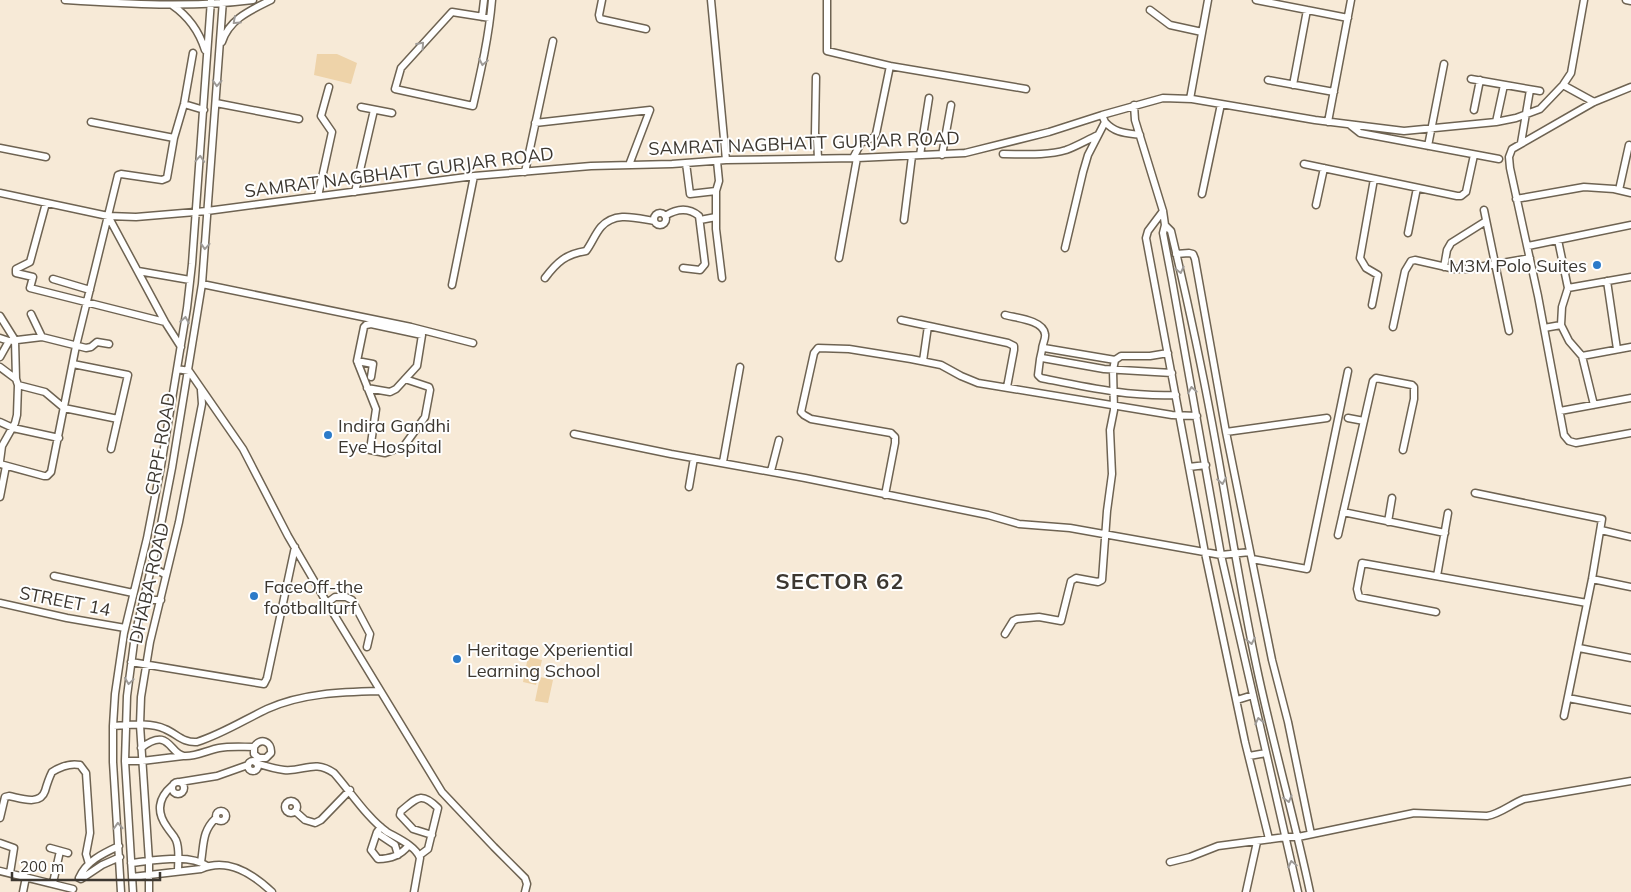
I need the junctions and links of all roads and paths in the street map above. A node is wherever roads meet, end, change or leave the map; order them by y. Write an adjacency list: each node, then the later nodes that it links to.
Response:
1 (64, 0): 17 (street)
2 (253, 0): 16 (street)
3 (270, 0): 28 (street, one-way to 28)
4 (484, 0): 20 (street)
5 (492, 0): 21 (street)
6 (602, 0): 23 (street)
7 (711, 0): 82 (street)
8 (827, 0): 30 (street)
9 (1208, 0): 24 (street)
10 (1256, 0): 19 (street)
11 (1352, 0): 22 (street)
12 (1584, 0): 37 (street, SAMRAT NAGBHATT GURJAR ROAD)
13 (1626, 0): 14 (street)
14 (1631, 1)
15 (211, 2): 16 (street); 17 (street); 27 (street)
16 (223, 2): 28 (street, CRPF ROAD)
17 (172, 5): 27 (street)
18 (1150, 10): 24 (street)
19 (1307, 10): 22 (street); 35 (street)
20 (482, 17): 21 (street); 21 (street, one-way to 20)
21 (490, 18)
22 (1348, 18): 43 (street)
23 (646, 29)
24 (1202, 32): 45 (street)
25 (552, 41): 64 (street)
26 (193, 53): 48 (street)
27 (206, 56): 53 (street)
28 (218, 57): 47 (street, CRPF ROAD, one-way to 47)
29 (1444, 64): 66 (street)
30 (890, 66): 40 (street); 81 (street)
31 (816, 76): 80 (street)
32 (1471, 79): 34 (street)
33 (1268, 80): 35 (street)
34 (1480, 80): 36 (street); 55 (street)
35 (1293, 85): 43 (street)
36 (1504, 85): 41 (street); 63 (street)
37 (1563, 85): 46 (street); 58 (street, SAMRAT NAGBHATT GURJAR ROAD)
38 (330, 87): 99 (street)
39 (1631, 87): 46 (street)
40 (1026, 90)
41 (1530, 90): 42 (street); 58 (street)
42 (1540, 91)
43 (1334, 92): 62 (street)
44 (929, 98): 75 (street)
45 (1190, 99): 50 (street, SAMRAT NAGBHATT GURJAR ROAD); 51 (street, SAMRAT NAGBHATT GURJAR ROAD)
46 (1594, 102): 70 (street)
47 (216, 103): 59 (street); 104 (street, CRPF ROAD)
48 (184, 104): 53 (street); 69 (street)
49 (951, 104): 76 (street)
50 (1221, 104): 62 (street, SAMRAT NAGBHATT GURJAR ROAD); 98 (street)
51 (1134, 105): 57 (street, SAMRAT NAGBHATT GURJAR ROAD); 68 (street)
52 (361, 107): 54 (street)
53 (204, 110): 106 (street, one-way to 53)
54 (374, 110): 56 (street); 95 (street)
55 (1474, 110)
56 (392, 113)
57 (1102, 114): 61 (street); 76 (street, SAMRAT NAGBHATT GURJAR ROAD)
58 (1526, 115): 63 (street, SAMRAT NAGBHATT GURJAR ROAD); 70 (street)
59 (299, 119)
60 (91, 122): 69 (street)
61 (1105, 122): 67 (street); 68 (street)
62 (1328, 122): 65 (street, SAMRAT NAGBHATT GURJAR ROAD)
63 (1496, 122): 66 (street, SAMRAT NAGBHATT GURJAR ROAD)
64 (535, 123): 87 (street); 89 (street)
65 (1350, 125): 66 (street, SAMRAT NAGBHATT GURJAR ROAD); 72 (street)
66 (1432, 129): 72 (street)
67 (1099, 134): 74 (street); 117 (street)
68 (1140, 135): 105 (street)
69 (174, 138): 107 (street)
70 (1521, 144): 100 (street)
71 (1629, 145): 93 (street)
72 (1428, 146): 77 (street)
73 (0, 148): 79 (street)
74 (1003, 154)
75 (920, 155): 76 (street, SAMRAT NAGBHATT GURJAR ROAD); 78 (street, SAMRAT NAGBHATT GURJAR ROAD)
76 (942, 155)
77 (1474, 155): 83 (street); 92 (street)
78 (912, 156): 81 (street, SAMRAT NAGBHATT GURJAR ROAD); 110 (street)
79 (46, 158)
80 (818, 158): 81 (street, SAMRAT NAGBHATT GURJAR ROAD); 82 (street, SAMRAT NAGBHATT GURJAR ROAD)
81 (855, 158): 119 (street)
82 (726, 160): 84 (street, SAMRAT NAGBHATT GURJAR ROAD)
83 (1499, 160)
84 (717, 161): 85 (street, SAMRAT NAGBHATT GURJAR ROAD); 94 (street)
85 (686, 163): 87 (street, SAMRAT NAGBHATT GURJAR ROAD); 94 (street)
86 (1304, 164): 88 (street)
87 (629, 165): 89 (street, SAMRAT NAGBHATT GURJAR ROAD)
88 (1324, 168): 91 (street); 102 (street)
89 (525, 172): 90 (street, SAMRAT NAGBHATT GURJAR ROAD)
90 (474, 176): 95 (street, SAMRAT NAGBHATT GURJAR ROAD); 132 (street)
91 (1374, 179): 92 (street); 136 (street)
92 (1416, 188): 114 (street)
93 (1619, 190): 96 (street); 100 (street)
94 (716, 191): 108 (street)
95 (355, 192): 99 (street, SAMRAT NAGBHATT GURJAR ROAD)
96 (1631, 192)
97 (0, 193): 101 (street, SAMRAT NAGBHATT GURJAR ROAD)
98 (1202, 194)
99 (318, 196): 104 (street, SAMRAT NAGBHATT GURJAR ROAD)
100 (1516, 199): 116 (street)
101 (46, 203): 107 (street, SAMRAT NAGBHATT GURJAR ROAD); 135 (street)
102 (1316, 205)
103 (1484, 210): 111 (street)
104 (208, 211): 106 (street, SAMRAT NAGBHATT GURJAR ROAD); 131 (street, CRPF ROAD, one-way to 131)
105 (1163, 211): 112 (street); 158 (street)
106 (196, 212): 107 (street, SAMRAT NAGBHATT GURJAR ROAD); 129 (street)
107 (108, 216): 124 (street); 134 (street)
108 (716, 217): 109 (street); 127 (street)
109 (700, 220): 123 (street); 126 (street)
110 (904, 220)
111 (1486, 221): 121 (street); 122 (street)
112 (1165, 225): 118 (street); 187 (street, one-way to 112)
113 (1631, 225): 115 (street)
114 (1408, 233)
115 (1558, 240): 116 (street); 133 (street)
116 (1528, 246): 120 (street)
117 (1065, 248)
118 (1176, 254): 191 (street, one-way to 191); 194 (street)
119 (839, 258)
120 (1530, 258): 121 (street); 145 (street)
121 (1495, 264): 122 (street); 147 (street)
122 (1444, 267): 144 (street)
123 (683, 268)
124 (138, 271): 129 (street); 141 (street)
125 (1631, 277): 130 (street)
126 (545, 278)
127 (722, 278)
128 (53, 279): 134 (street)
129 (190, 280): 154 (street, one-way to 129)
130 (1607, 282): 133 (street); 156 (street)
131 (202, 284): 146 (street); 170 (street, CRPF ROAD)
132 (452, 285)
133 (1568, 288): 142 (street)
134 (90, 290): 135 (street)
135 (87, 303): 141 (street); 153 (street)
136 (1372, 306)
137 (31, 314): 148 (street)
138 (1005, 315): 157 (street)
139 (0, 316): 150 (street)
140 (901, 320): 143 (street)
141 (165, 322): 154 (street)
142 (1561, 325): 145 (street); 159 (street)
143 (928, 326): 164 (street); 176 (street)
144 (1393, 328)
145 (1544, 328): 185 (street)
146 (413, 330): 151 (street); 163 (street); 174 (street)
147 (1509, 331)
148 (42, 337): 150 (street); 153 (street)
149 (0, 338): 150 (street)
150 (12, 340): 160 (street); 175 (street)
151 (473, 343)
152 (109, 344): 153 (street)
153 (76, 346): 165 (street)
154 (181, 347): 168 (street)
155 (1631, 347): 156 (street)
156 (1616, 349): 159 (street)
157 (1042, 350): 161 (street); 162 (street)
158 (1168, 353): 162 (street); 172 (street)
159 (1582, 356): 183 (street)
160 (0, 357)
161 (1040, 359): 169 (street); 179 (street)
162 (1115, 360): 169 (street)
163 (357, 361): 173 (street); 177 (street)
164 (923, 361): 176 (street); 213 (street)
165 (73, 364): 184 (street); 190 (street)
166 (0, 366): 175 (street)
167 (740, 367): 206 (street)
168 (177, 369): 170 (street); 235 (street)
169 (1113, 370): 172 (street); 179 (street)
170 (189, 371): 178 (street); 229 (street, CRPF ROAD)
171 (1348, 371): 228 (street)
172 (1172, 373): 180 (street)
173 (371, 377)
174 (406, 379): 177 (street); 177 (street)
175 (17, 382): 184 (street); 195 (street)
176 (1007, 387): 182 (street)
177 (368, 388)
178 (202, 389): 224 (street); 231 (street, DHABA ROAD)
179 (1113, 392): 180 (street); 182 (street)
180 (1176, 394): 186 (street)
181 (1631, 398): 183 (street)
182 (1114, 405): 186 (street); 221 (street)
183 (1594, 405): 185 (street)
184 (64, 408): 190 (street); 199 (street)
185 (1560, 411): 197 (street)
186 (1180, 416): 187 (street); 209 (street)
187 (1197, 416): 208 (street)
188 (1327, 418): 196 (street)
189 (1348, 418): 192 (street)
190 (118, 419): 202 (street)
191 (1211, 419): 194 (street); 204 (street)
192 (1364, 421): 203 (street); 216 (street)
193 (0, 422): 195 (street)
194 (1225, 425): 196 (street)
195 (13, 428): 199 (street); 207 (street)
196 (1226, 432): 201 (street)
197 (1631, 433)
198 (574, 434): 205 (street)
199 (59, 438): 207 (street)
200 (779, 440): 210 (street)
201 (1228, 442): 204 (street); 228 (street)
202 (111, 449)
203 (1403, 450)
204 (1217, 454): 226 (street, one-way to 226)
205 (694, 458): 206 (street); 211 (street)
206 (722, 462): 210 (street)
207 (2, 464): 214 (street)
208 (1206, 465): 209 (street); 227 (street)
209 (1189, 467): 225 (street)
210 (771, 471): 213 (street)
211 (689, 487)
212 (1475, 493): 219 (street)
213 (885, 495): 221 (street)
214 (0, 497)
215 (1392, 498): 218 (street)
216 (1343, 512): 218 (street); 222 (street)
217 (1448, 513): 220 (street)
218 (1388, 522): 220 (street)
219 (1601, 530): 223 (street); 233 (street)
220 (1445, 533): 232 (street)
221 (1105, 534): 225 (street); 243 (street)
222 (1338, 535)
223 (1631, 537)
224 (295, 547): 239 (street); 248 (street)
225 (1205, 553): 227 (street); 252 (street)
226 (1234, 554): 227 (street); 228 (street); 277 (street, one-way to 277)
227 (1221, 555): 250 (street)
228 (1251, 556): 274 (street)
229 (152, 566): 231 (street); 236 (street, CRPF ROAD)
230 (54, 576): 235 (street)
231 (166, 576): 237 (street, DHABA ROAD)
232 (1438, 576): 240 (street); 241 (street)
233 (1592, 579): 234 (street); 240 (street)
234 (1631, 587)
235 (133, 593): 242 (street)
236 (144, 600): 237 (street); 247 (street, CRPF ROAD)
237 (161, 600): 248 (street, DHABA ROAD)
238 (0, 603): 242 (street, STREET 14)
239 (327, 603): 244 (street); 249 (street)
240 (1587, 603): 245 (street)
241 (1436, 612)
242 (125, 628): 255 (street)
243 (1005, 634)
244 (367, 647)
245 (1579, 648): 246 (street); 251 (street)
246 (1631, 658)
247 (131, 662): 248 (street); 256 (street, CRPF ROAD, one-way to 256)
248 (146, 664): 257 (street, DHABA ROAD)
249 (380, 691): 257 (street); 312 (street)
250 (1253, 695): 252 (street); 260 (street, one-way to 250)
251 (1568, 698): 253 (street); 254 (street)
252 (1237, 700): 262 (street)
253 (1631, 710)
254 (1564, 716)
255 (113, 726): 256 (street); 265 (street)
256 (125, 726): 257 (street); 264 (street, CRPF ROAD)
257 (140, 726): 259 (street, DHABA ROAD)
258 (254, 747): 261 (street)
259 (141, 748): 261 (street); 263 (street, DHABA ROAD)
260 (1266, 753): 262 (street); 276 (street)
261 (184, 756): 263 (street)
262 (1249, 756): 278 (street)
263 (142, 761): 264 (street); 291 (street, DHABA ROAD)
264 (125, 764): 265 (street); 293 (street, CRPF ROAD)
265 (114, 768): 281 (street, one-way to 265)
266 (1631, 781): 274 (street)
267 (180, 782): 268 (street); 268 (street); 269 (street)
268 (172, 786): 290 (street)
269 (350, 790): 270 (street); 273 (street)
270 (295, 811)
271 (0, 818): 294 (street)
272 (216, 818): 296 (street)
273 (379, 830): 282 (street); 287 (street); 287 (street)
274 (1311, 834): 277 (street)
275 (432, 835): 275 (street); 288 (street)
276 (1286, 837): 277 (street); 278 (street); 314 (street, one-way to 276)
277 (1298, 837): 315 (street)
278 (1269, 839): 279 (street)
279 (1257, 842): 292 (street); 313 (street)
280 (0, 843): 299 (street)
281 (119, 846): 286 (street); 289 (street)
282 (408, 846): 287 (street); 288 (street)
283 (50, 848): 284 (street)
284 (60, 851): 285 (street); 304 (street)
285 (68, 853)
286 (101, 854): 294 (street); 295 (street)
287 (398, 855)
288 (420, 855): 311 (street)
289 (120, 857): 295 (street); 307 (street)
290 (178, 860): 291 (street); 296 (street); 298 (street)
291 (149, 861): 293 (street); 300 (street, DHABA ROAD)
292 (1170, 862)
293 (131, 863): 302 (street, CRPF ROAD)
294 (89, 864): 303 (street)
295 (105, 864): 303 (street)
296 (204, 864): 298 (street); 310 (street)
297 (0, 871): 299 (street)
298 (178, 871): 300 (street)
299 (10, 873): 301 (street)
300 (149, 875): 302 (street); 309 (street, DHABA ROAD)
301 (26, 876): 304 (street); 306 (street)
302 (132, 877): 308 (street, CRPF ROAD)
303 (80, 879): 305 (street)
304 (53, 883): 305 (street)
305 (72, 890)
306 (23, 892)
307 (121, 892)
308 (133, 892)
309 (149, 892)
310 (272, 892)
311 (414, 892)
312 (525, 892)
313 (1246, 892)
314 (1298, 892)
315 (1310, 892)

